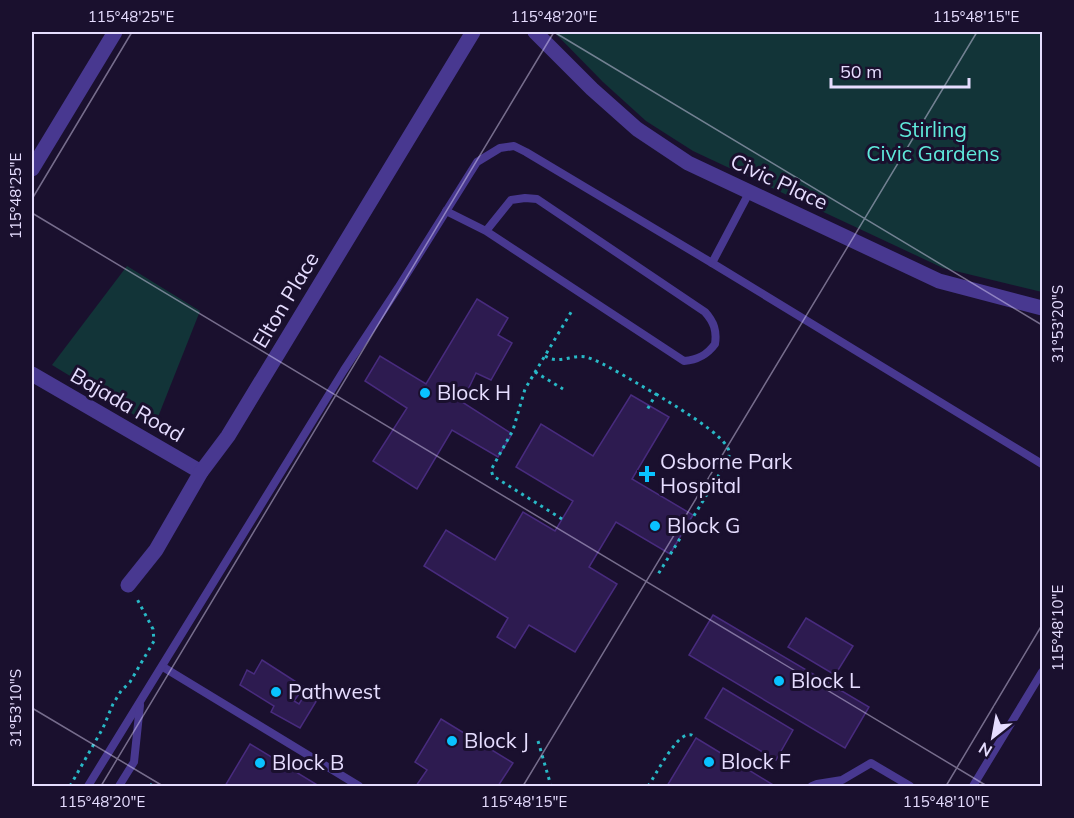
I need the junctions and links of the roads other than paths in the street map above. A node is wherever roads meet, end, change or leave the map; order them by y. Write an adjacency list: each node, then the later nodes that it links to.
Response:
1 (115, 32): 4 (street)
2 (473, 32): 12 (street, Elton Place)
3 (535, 32): 5 (street, Civic Place)
4 (32, 169)
5 (750, 191): 8 (lane); 9 (street, Civic Place)
6 (446, 212): 7 (lane); 8 (lane); 14 (lane)
7 (486, 231): 7 (lane)
8 (712, 263): 11 (lane)
9 (1042, 308)
10 (32, 374): 12 (street, Bajada Road)
11 (1042, 464)
12 (201, 472): 13 (street, Elton Place)
13 (128, 585)
14 (162, 667): 16 (lane); 19 (lane)
15 (1042, 672): 22 (lane)
16 (140, 703): 17 (lane); 18 (lane)
17 (88, 786)
18 (119, 786)
19 (359, 786)
20 (812, 786): 21 (lane)
21 (910, 786)
22 (973, 786)

